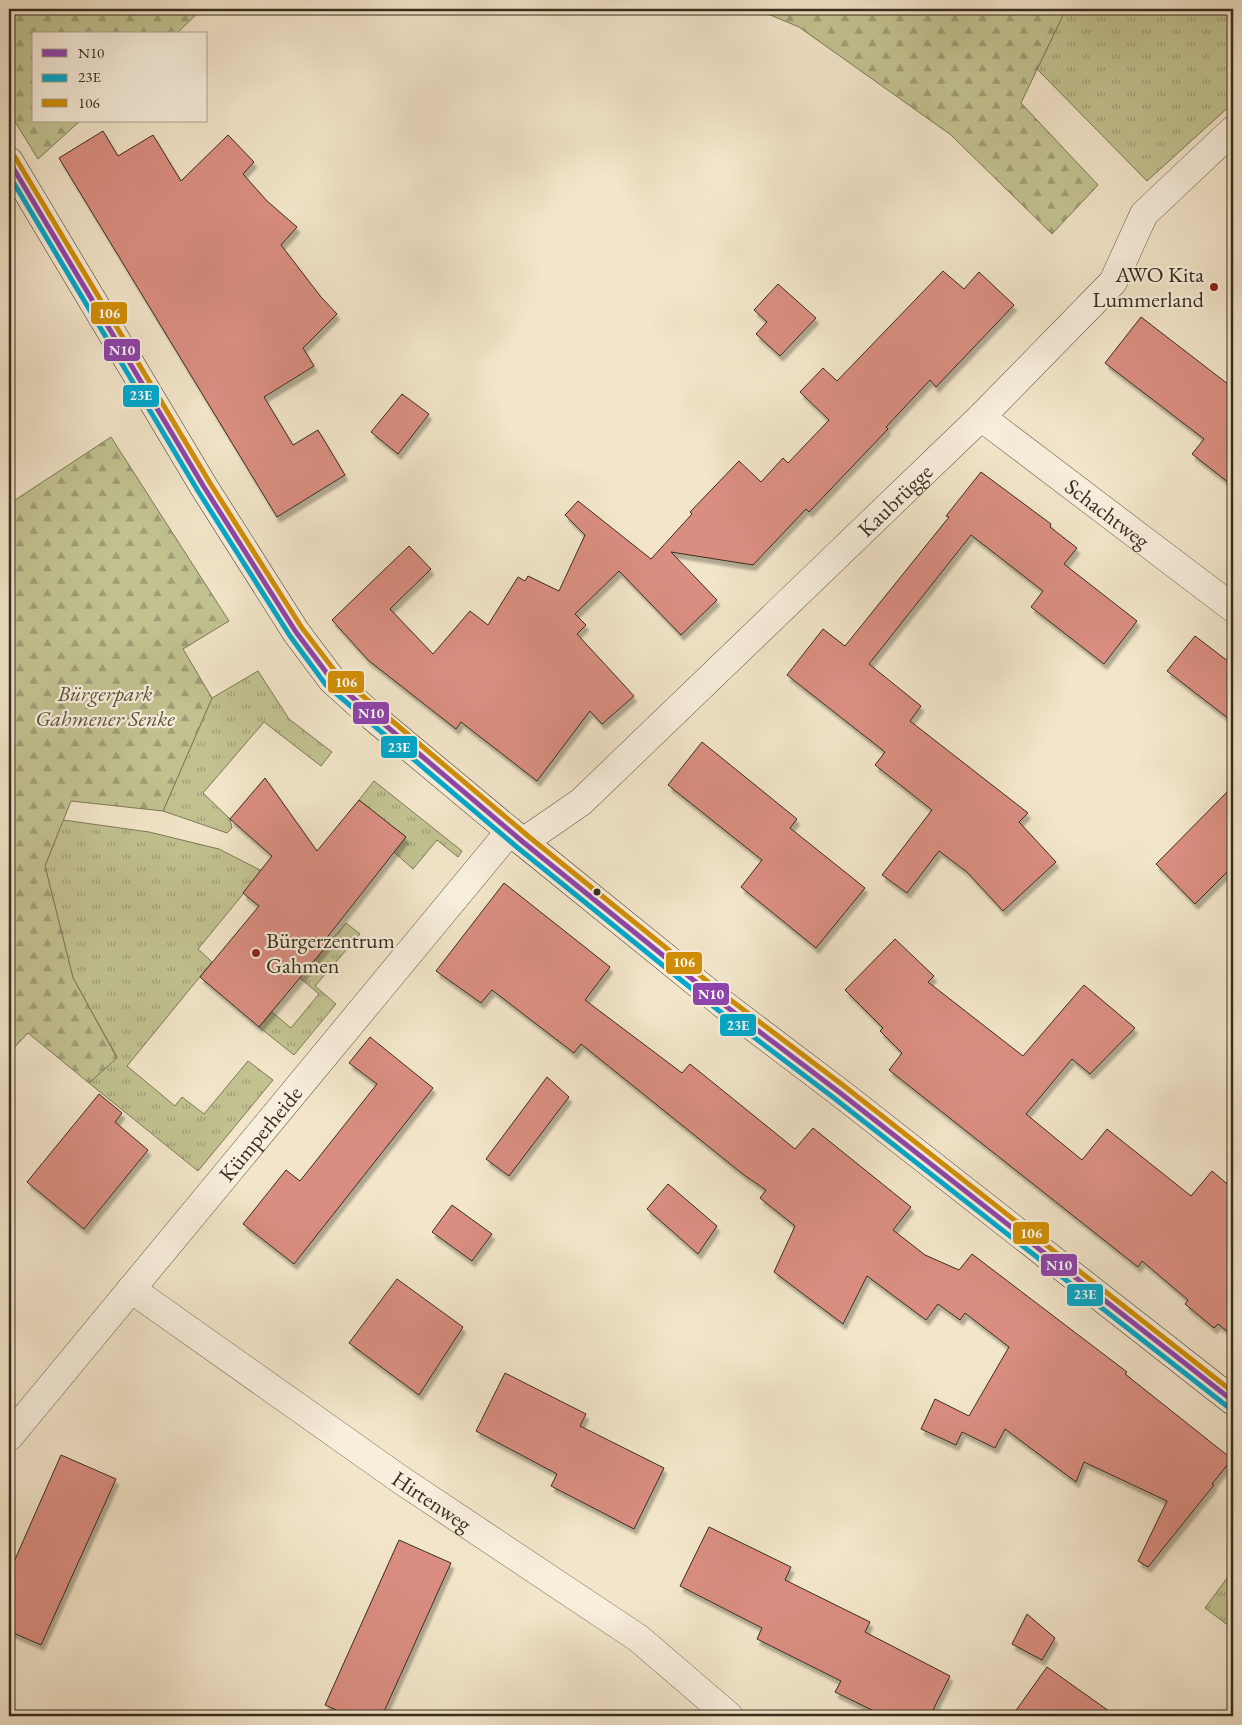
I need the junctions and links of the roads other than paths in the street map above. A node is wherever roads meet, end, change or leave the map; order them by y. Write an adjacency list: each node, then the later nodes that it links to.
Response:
1 (1233, 130): 3 (street, Kaubrügge)
2 (9, 161): 5 (street)
3 (981, 418): 4 (street, Schachtweg); 5 (street, Kaubrügge)
4 (1233, 608)
5 (517, 836): 6 (street, Kümperheide); 7 (street)
6 (131, 1289): 8 (street, Kümperheide); 9 (street, Hirtenweg)
7 (1233, 1401)
8 (9, 1437)
9 (729, 1716)

